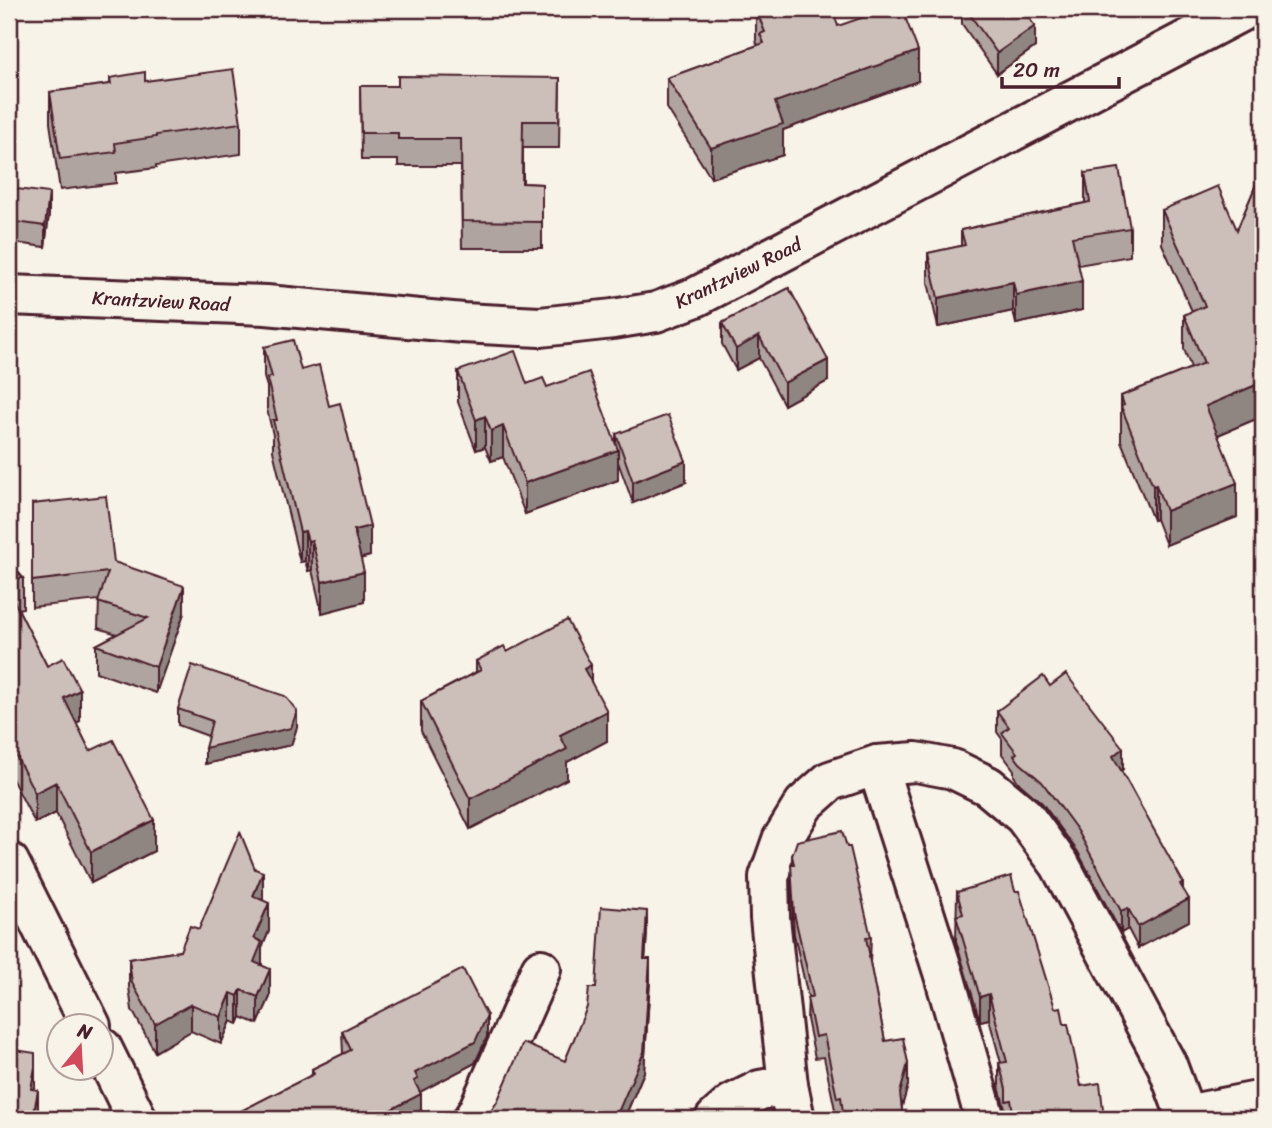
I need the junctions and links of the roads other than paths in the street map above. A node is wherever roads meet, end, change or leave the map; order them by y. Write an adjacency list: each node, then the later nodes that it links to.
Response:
1 (1246, 9): 2 (street, Krantzview Road)
2 (9, 295)
3 (877, 765): 9 (street); 10 (street); 14 (street)
4 (9, 862): 6 (street)
5 (541, 969): 12 (street)
6 (84, 1012)
7 (116, 1076): 11 (street)
8 (1263, 1100): 10 (street)
9 (792, 1102): 13 (street)
10 (1186, 1117)
11 (137, 1119)
12 (473, 1119)
13 (715, 1119)
14 (985, 1119)

